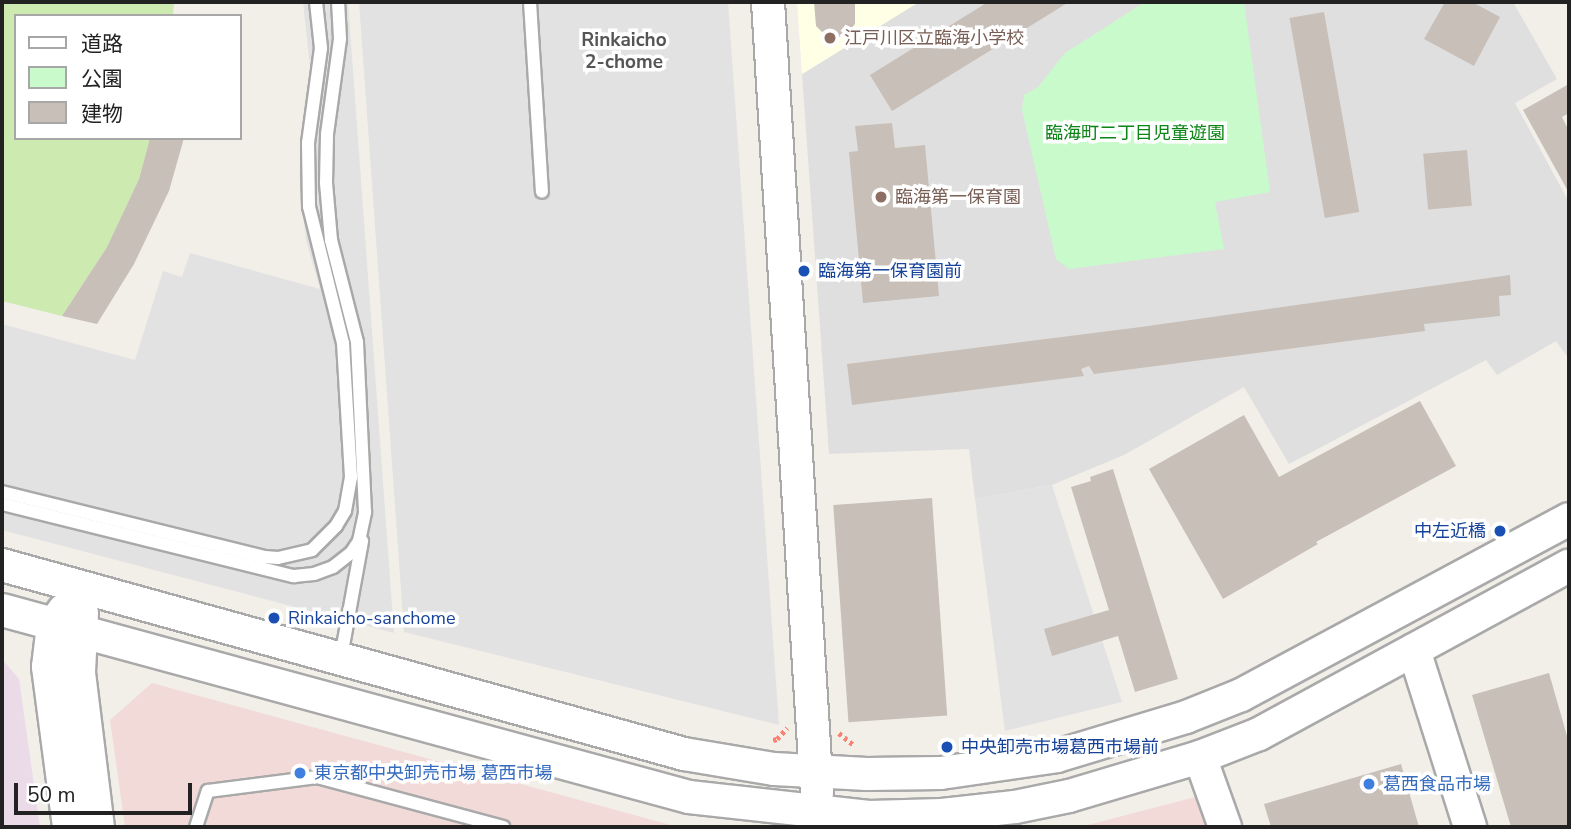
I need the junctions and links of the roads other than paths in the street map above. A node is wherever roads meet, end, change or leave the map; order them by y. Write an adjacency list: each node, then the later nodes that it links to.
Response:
1 (316, 2): 6 (lane)
2 (338, 2): 9 (lane)
3 (530, 2): 5 (lane)
4 (768, 2): 18 (street)
5 (542, 192)
6 (2, 492)
7 (2, 504): 9 (lane)
8 (1569, 519): 18 (street)
9 (364, 527): 16 (lane)
10 (2, 565): 12 (street)
11 (1569, 566): 15 (street)
12 (82, 586): 14 (street); 16 (street)
13 (2, 610): 14 (street)
14 (68, 629): 19 (street); 20 (street); 21 (street)
15 (1414, 650): 17 (street); 25 (street)
16 (340, 660): 18 (street)
17 (1200, 757): 19 (street); 24 (street)
18 (816, 771): 19 (street)
19 (818, 822)
20 (69, 827)
21 (98, 827)
22 (196, 827): 23 (lane)
23 (503, 827)
24 (1225, 827)
25 (1470, 827)

